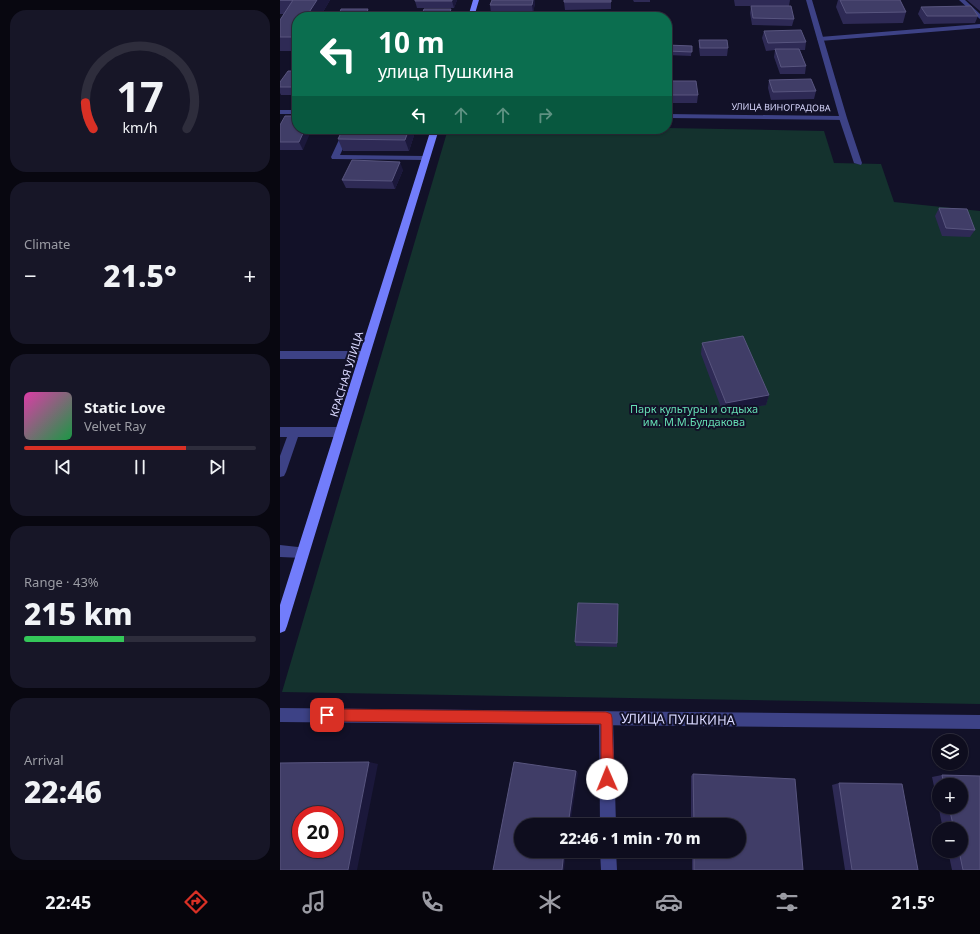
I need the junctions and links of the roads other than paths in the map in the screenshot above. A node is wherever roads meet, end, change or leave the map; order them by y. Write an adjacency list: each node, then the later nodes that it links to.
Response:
1 (476, 0): 4 (main road)
2 (808, 0): 7 (street, УЛИЦА ВИНОГРАДОВА)
3 (962, 0): 5 (street)
4 (472, 12)
5 (980, 16)
6 (980, 26): 7 (street)
7 (820, 39): 11 (street, УЛИЦА ВИНОГРАДОВА)
8 (280, 112): 9 (street)
9 (292, 112)
10 (672, 116): 11 (street, УЛИЦА ВИНОГРАДОВА)
11 (843, 118): 15 (street)
12 (346, 134): 14 (street)
13 (433, 134): 14 (main road, КРАСНАЯ УЛИЦА)
14 (425, 158): 17 (main road, КРАСНАЯ УЛИЦА)
15 (858, 163)
16 (280, 355): 17 (street)
17 (364, 355): 20 (main road, КРАСНАЯ УЛИЦА)
18 (280, 432): 19 (street)
19 (294, 432): 20 (street); 21 (street)
20 (340, 432): 23 (main road, КРАСНАЯ УЛИЦА)
21 (280, 472)
22 (280, 551): 23 (street)
23 (303, 552): 24 (main road, КРАСНАЯ УЛИЦА)
24 (280, 626)
25 (280, 714): 26 (street, УЛИЦА ПУШКИНА)
26 (606, 718): 27 (street, УЛИЦА ПУШКИНА); 28 (street)
27 (980, 722)
28 (608, 818)
29 (608, 858): 30 (street)
30 (609, 870)

